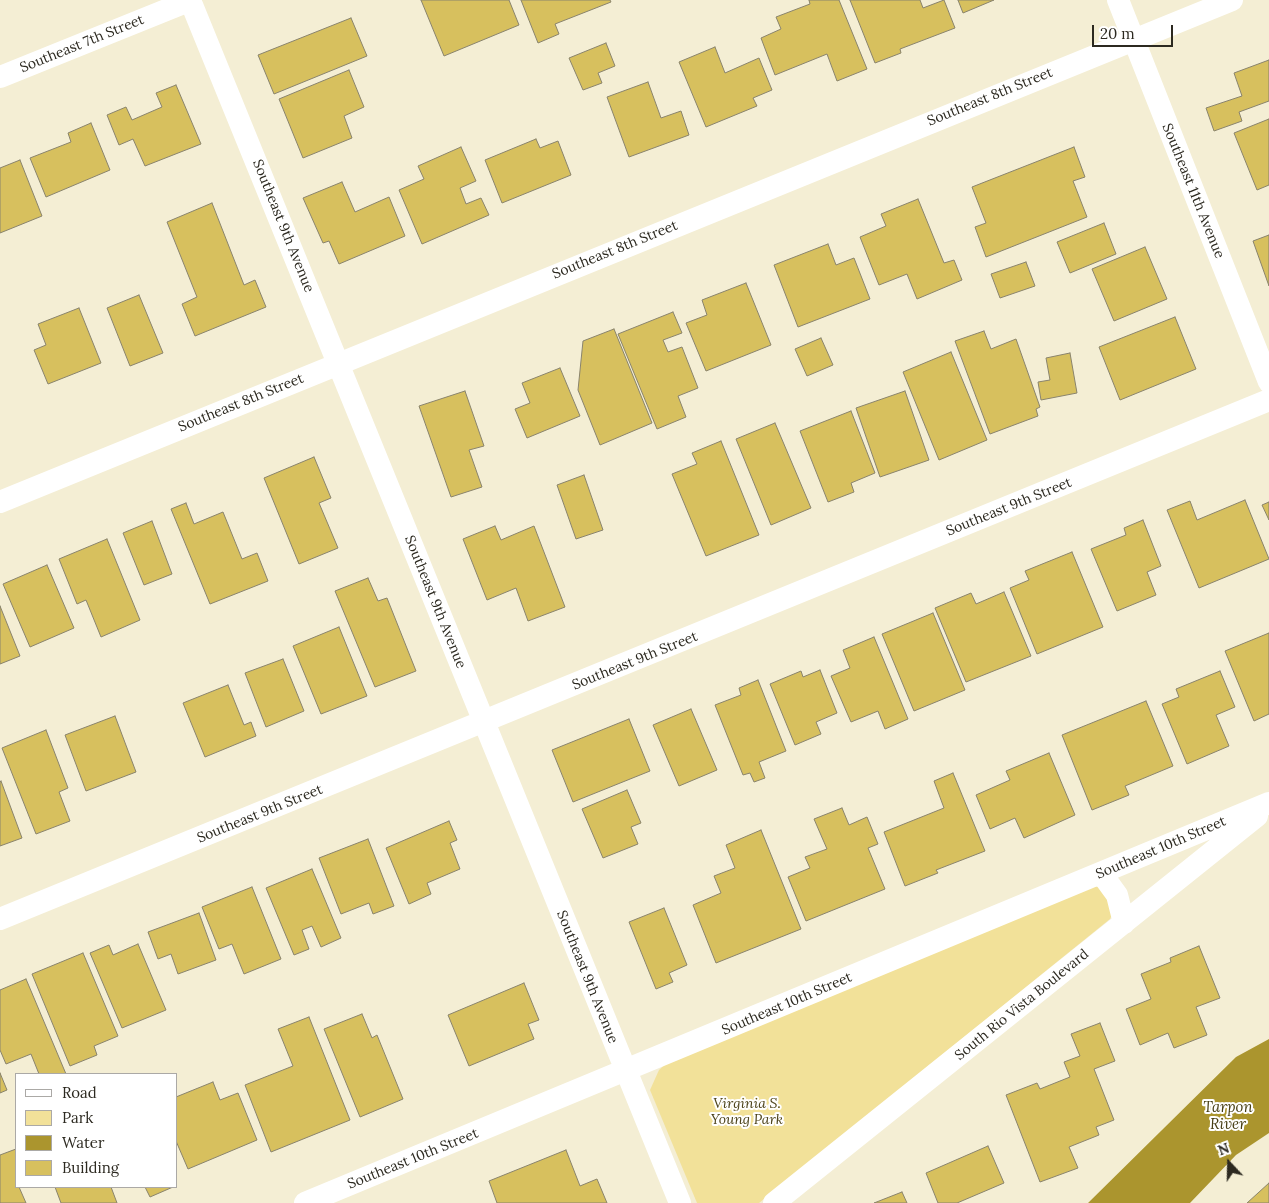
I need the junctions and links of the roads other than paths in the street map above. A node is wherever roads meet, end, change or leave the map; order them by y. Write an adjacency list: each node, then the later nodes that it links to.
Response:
1 (190, 0): 5 (street, Southeast 7th Street); 6 (street, Southeast 9th Avenue)
2 (1118, 0): 4 (street, Southeast 11th Avenue)
3 (1232, 0): 4 (street, Southeast 8th Street)
4 (1133, 38): 6 (street, Southeast 8th Street); 7 (street, Southeast 11th Avenue)
5 (0, 78)
6 (339, 363): 9 (street, Southeast 8th Street); 10 (street, Southeast 9th Avenue)
7 (1269, 382)
8 (1269, 400): 10 (street, Southeast 9th Street)
9 (0, 502)
10 (484, 723): 13 (street, Southeast 9th Street); 15 (street, Southeast 9th Avenue)
11 (1269, 805): 12 (street, Southeast 10th Street); 14 (street, South Rio Vista Boulevard)
12 (1101, 873): 14 (street); 15 (street, Southeast 10th Street)
13 (0, 919)
14 (1124, 923): 18 (street, South Rio Vista Boulevard)
15 (626, 1071): 16 (street, Southeast 10th Street); 17 (street, Southeast 9th Avenue)
16 (305, 1203)
17 (680, 1203)
18 (774, 1203)

